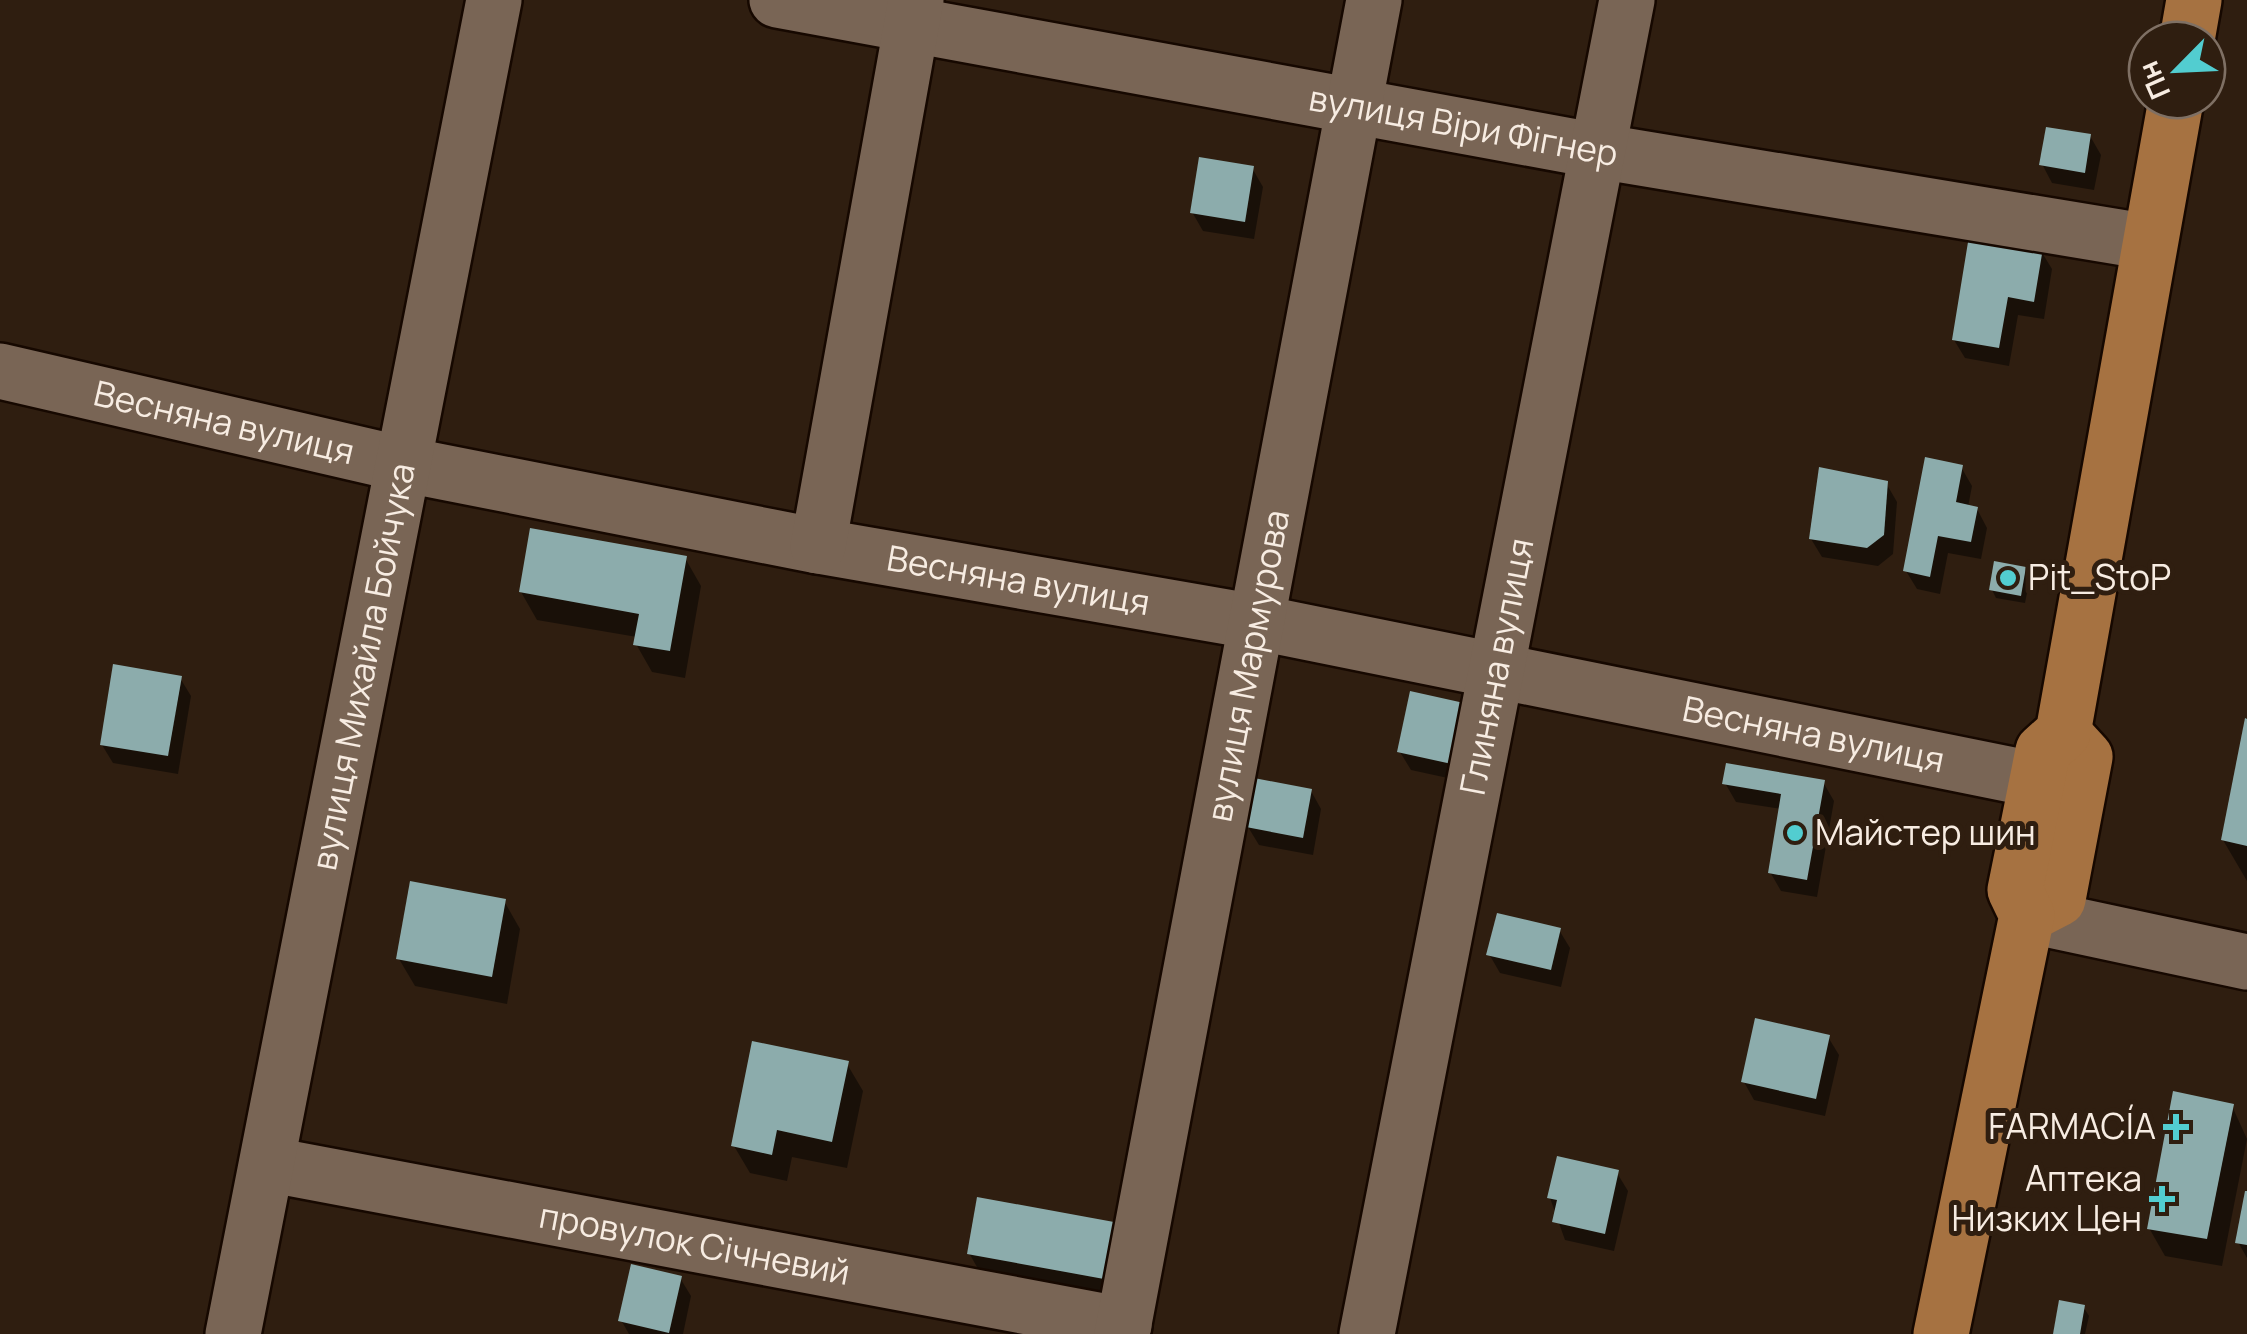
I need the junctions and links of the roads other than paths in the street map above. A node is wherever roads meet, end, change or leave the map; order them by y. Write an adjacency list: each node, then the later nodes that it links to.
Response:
1 (494, 0): 11 (street, вулиця Михайла Бойчука)
2 (777, 0): 5 (street, вулиця Віри Фігнер)
3 (1374, 0): 6 (street, вулиця Мармурова)
4 (1627, 0): 8 (street, Глиняна вулиця)
5 (914, 14): 6 (street, вулиця Віри Фігнер); 12 (street)
6 (1354, 105): 8 (street, вулиця Віри Фігнер); 13 (street, вулиця Мармурова)
7 (2172, 120): 9 (main road)
8 (1598, 151): 9 (street, вулиця Віри Фігнер); 14 (street, Глиняна вулиця)
9 (2149, 242): 15 (main road)
10 (0, 371): 11 (street, Весняна вулиця)
11 (402, 464): 12 (street, Весняна вулиця); 19 (street, вулиця Михайла Бойчука)
12 (818, 546): 13 (street, Весняна вулиця)
13 (1256, 622): 14 (street, Весняна вулиця); 20 (street, вулиця Мармурова)
14 (1496, 674): 16 (street, Весняна вулиця); 22 (street, Глиняна вулиця)
15 (2063, 734): 16 (main road); 17 (main road)
16 (2037, 780): 17 (main road)
17 (2027, 915): 18 (street); 23 (main road)
18 (2247, 962)
19 (267, 1164): 20 (street, провулок Січневий); 21 (street, вулиця Михайла Бойчука)
20 (1123, 1329)
21 (234, 1334)
22 (1367, 1334)
23 (1942, 1334)

